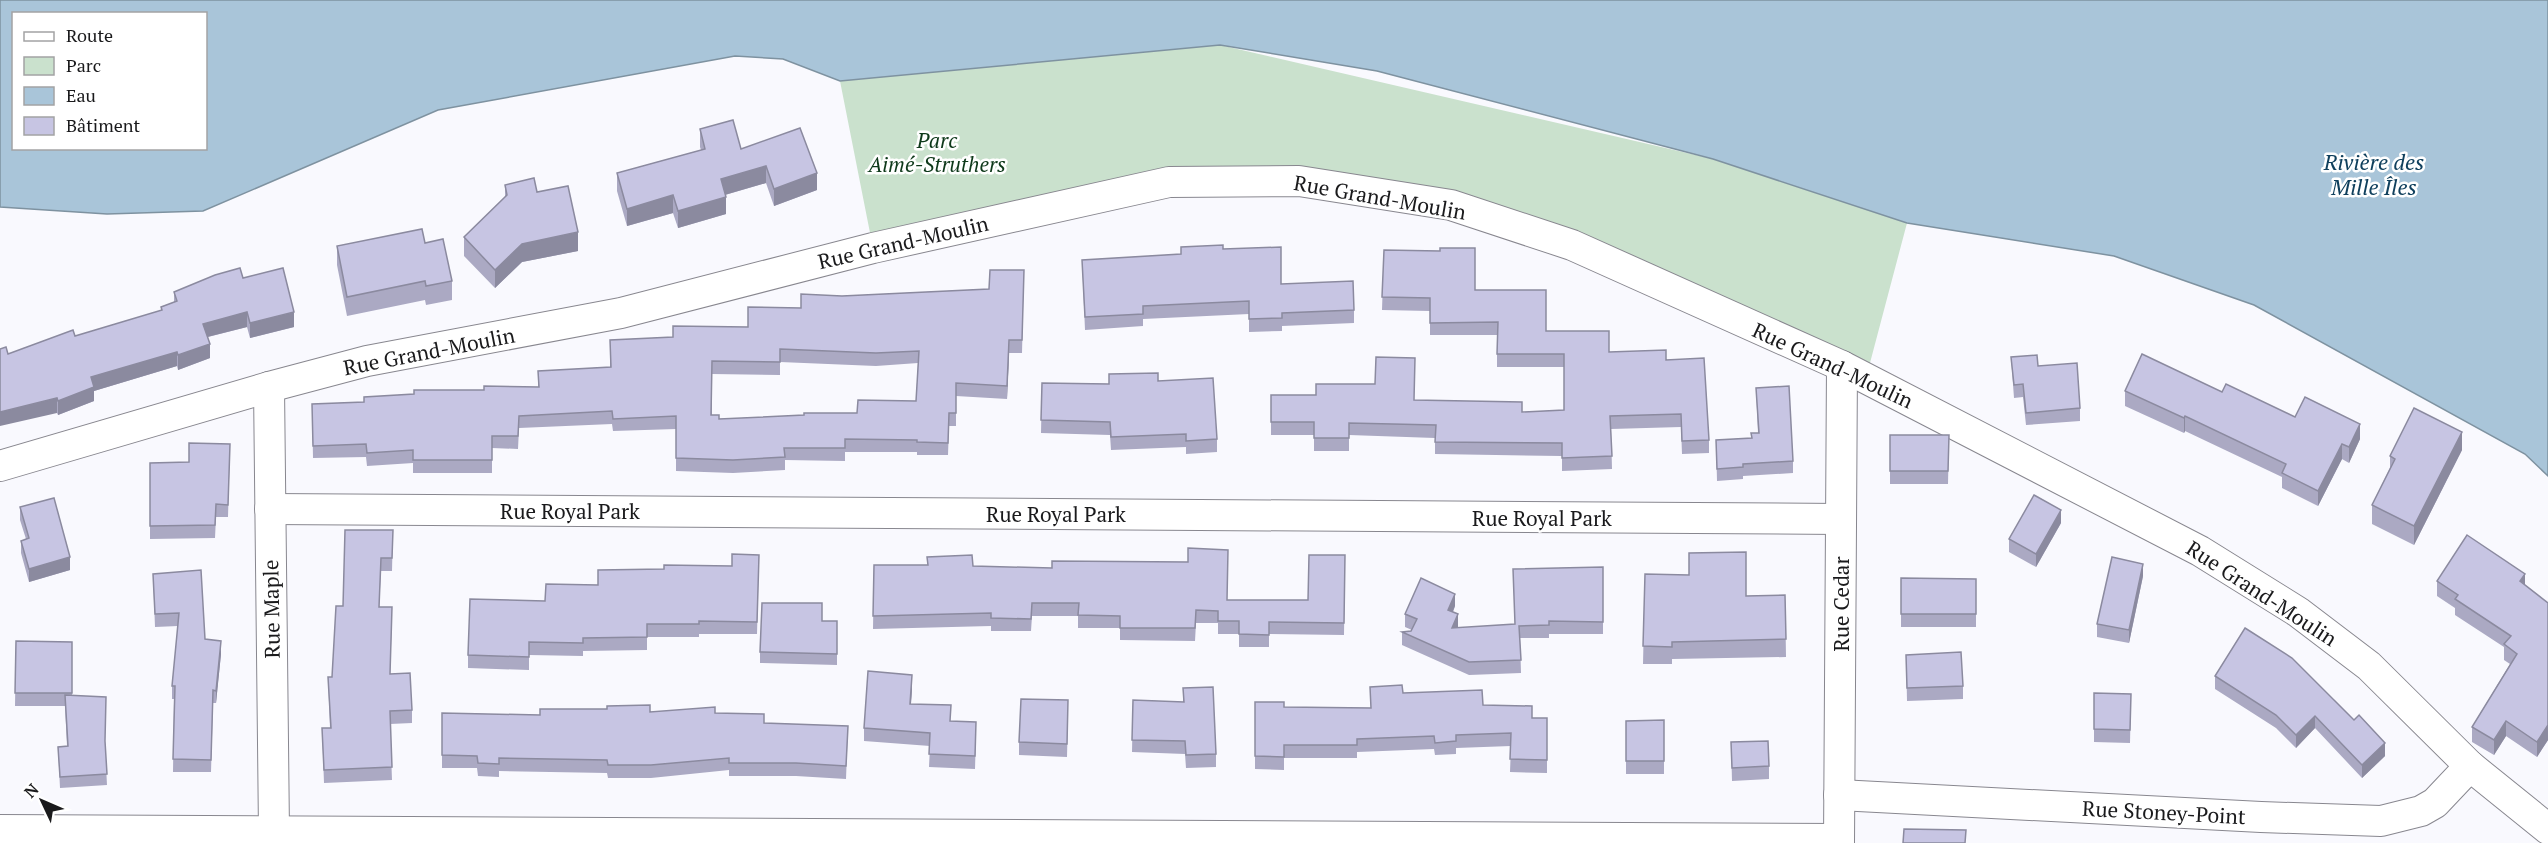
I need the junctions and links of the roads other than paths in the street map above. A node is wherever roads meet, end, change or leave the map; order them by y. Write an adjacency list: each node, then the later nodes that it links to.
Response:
1 (1842, 366): 2 (street, Rue Grand-Moulin); 5 (street, Rue Cedar); 6 (street, Rue Grand-Moulin)
2 (269, 387): 3 (street, Rue Grand-Moulin); 4 (street, Rue Maple)
3 (0, 466)
4 (270, 509): 5 (street, Rue Royal Park); 10 (street, Rue Maple)
5 (1841, 519): 7 (street, Rue Cedar)
6 (2470, 766): 8 (street, Rue Grand-Moulin); 11 (street, Rue Stoney-Point)
7 (1839, 795): 11 (street, Rue Stoney-Point); 12 (street, Rue Cedar)
8 (2548, 829)
9 (0, 830): 10 (street)
10 (274, 832): 12 (street)
11 (2390, 832)
12 (1839, 841)

